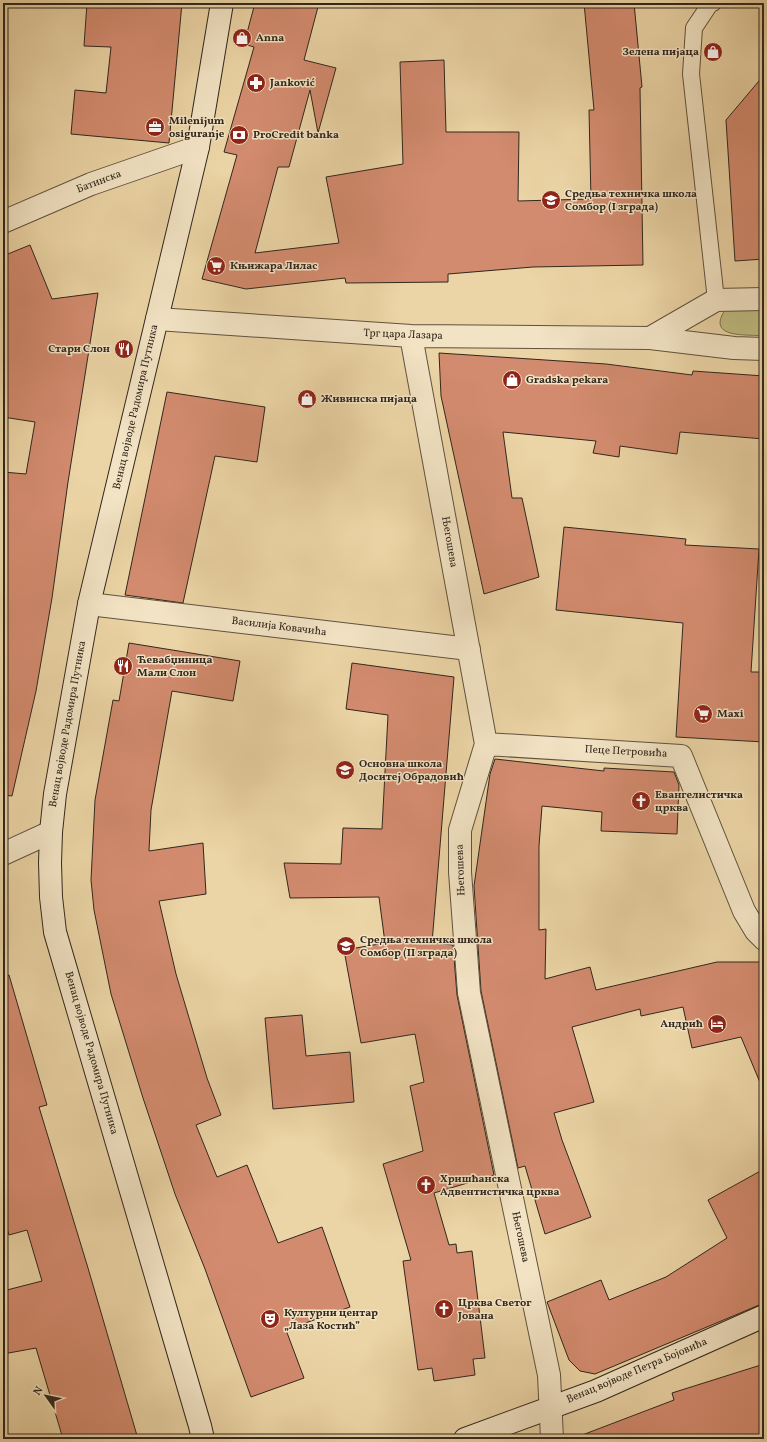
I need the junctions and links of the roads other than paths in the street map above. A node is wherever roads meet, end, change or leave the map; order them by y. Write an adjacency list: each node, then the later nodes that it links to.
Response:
1 (222, 3): 3 (street, Венац војводе Радомира Путника)
2 (713, 3): 6 (lane)
3 (198, 147): 4 (street, Батинска); 7 (street, Венац војводе Радомира Путника)
4 (3, 222)
5 (764, 299): 6 (street)
6 (716, 300): 9 (street)
7 (157, 319): 8 (street, Трг цара Лазара); 11 (street, Венац војводе Радомира Путника)
8 (411, 336): 9 (street, Трг цара Лазара); 12 (street, Његошева)
9 (650, 338): 10 (street, Трг цара Лазара)
10 (764, 349)
11 (89, 604): 12 (street, Василија Ковачића); 14 (street, Венац војводе Радомира Путника)
12 (469, 649): 13 (street, Његошева)
13 (486, 744): 16 (street, Пеце Петровића); 18 (street, Његошева)
14 (51, 832): 15 (street); 19 (street, Венац војводе Радомира Путника)
15 (3, 854)
16 (764, 939)
17 (764, 1316): 18 (street, Венац војводе Петра Бојовића)
18 (551, 1406): 20 (street, Венац војводе Петра Бојовића); 21 (street, Његошева)
19 (203, 1439)
20 (464, 1439)
21 (552, 1439)

